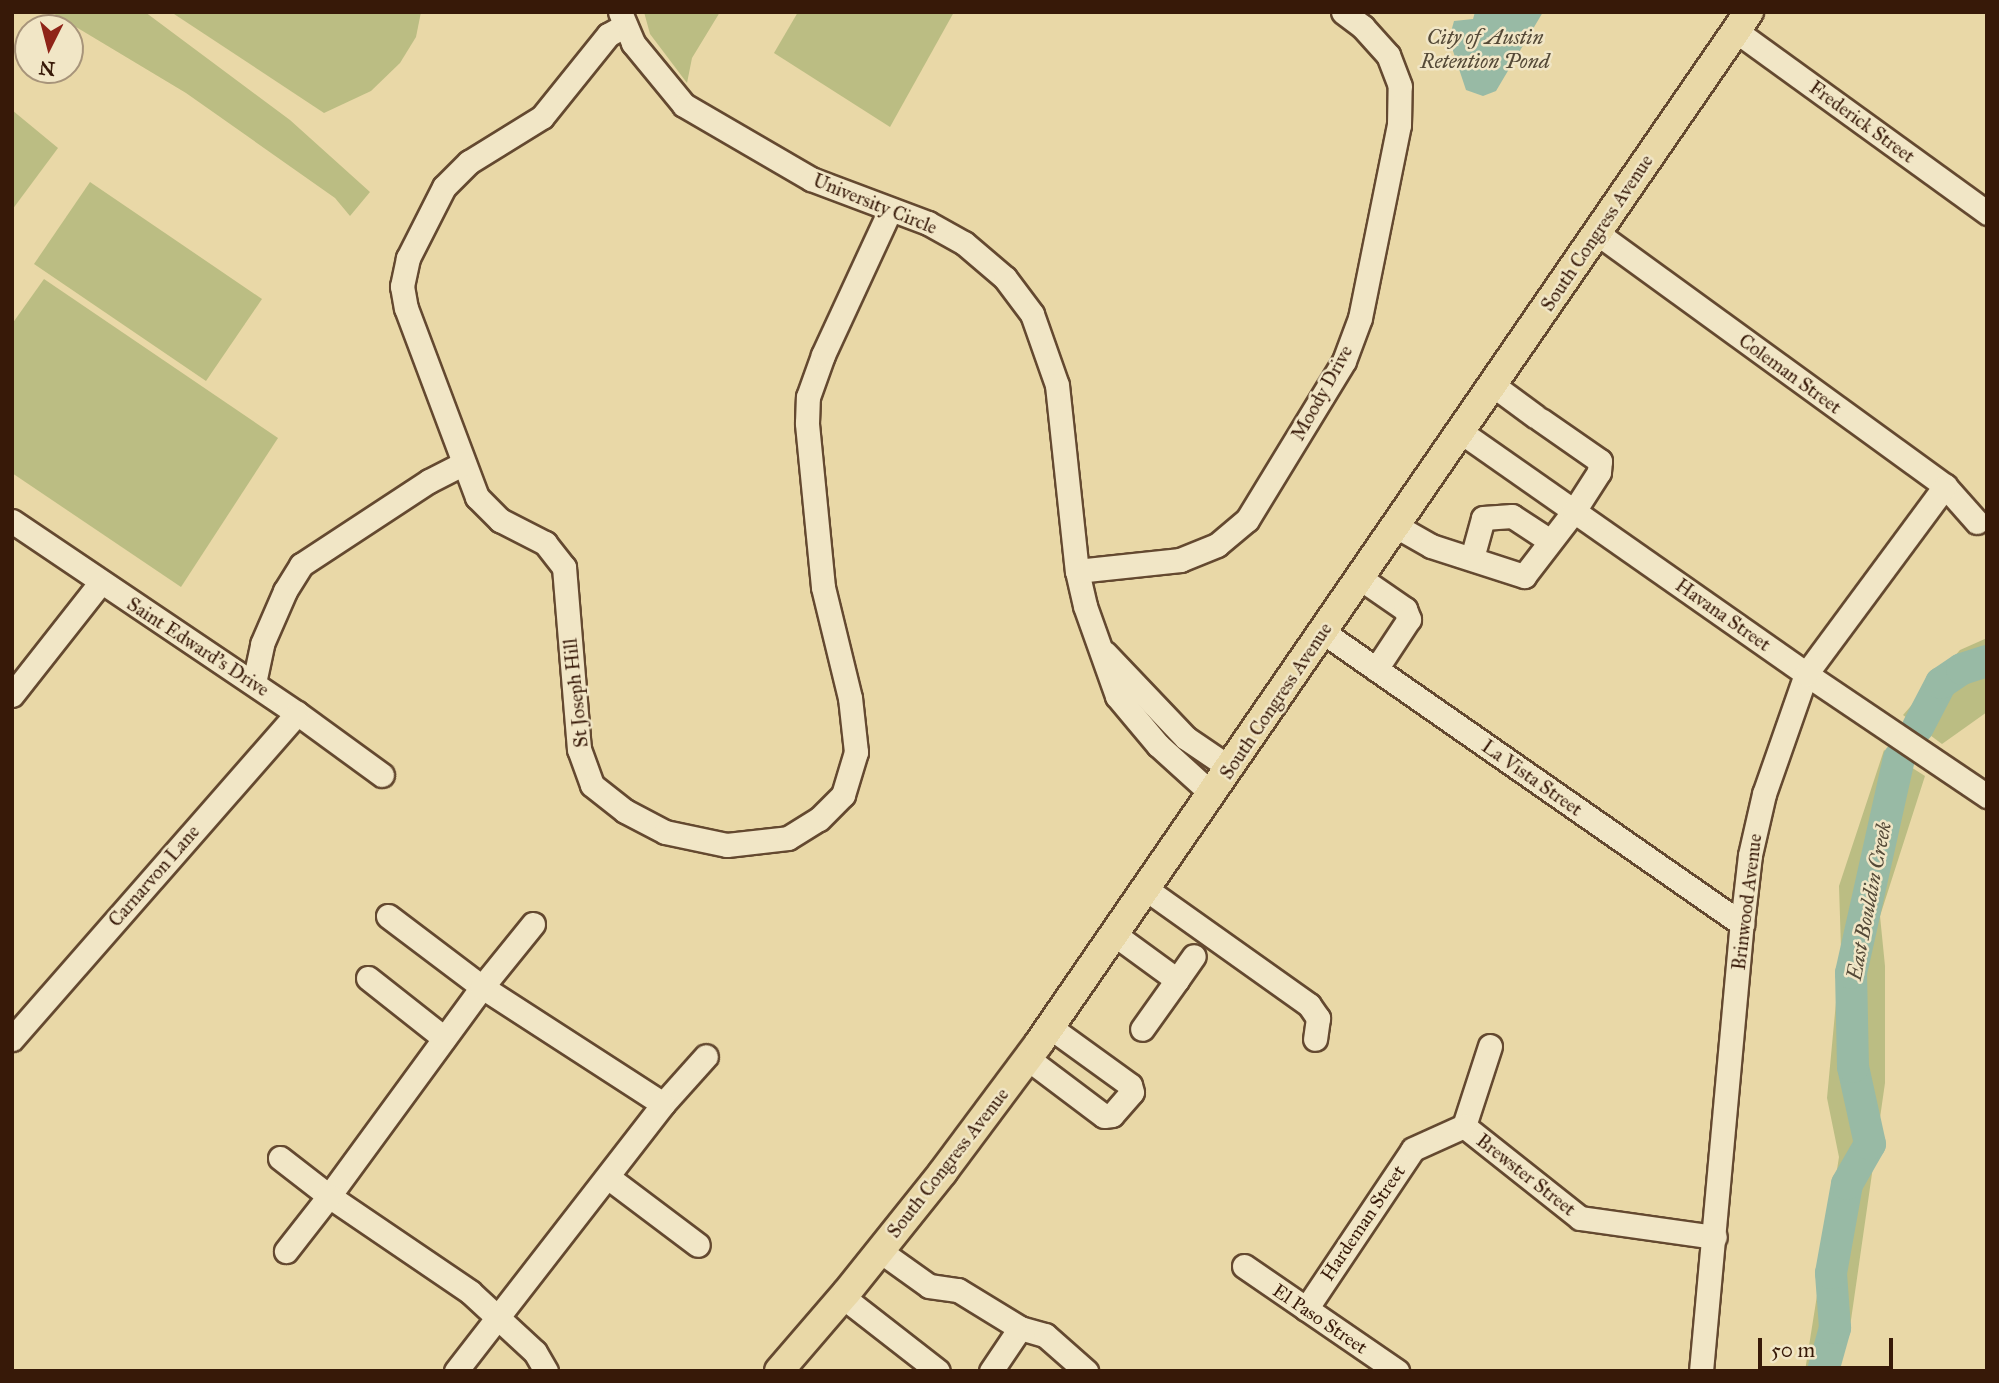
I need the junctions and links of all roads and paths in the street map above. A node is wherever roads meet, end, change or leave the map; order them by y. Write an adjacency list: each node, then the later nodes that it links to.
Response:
1 (1343, 12): 17 (street, Moody Drive)
2 (622, 19): 4 (street, University Circle); 9 (street, St Joseph Hill)
3 (1743, 22): 5 (street, Frederick Street); 6 (main road, South Congress Avenue)
4 (890, 210): 9 (street, St Joseph Hill); 17 (street, University Circle)
5 (1987, 213)
6 (1597, 233): 7 (main road, South Congress Avenue); 10 (street, Coleman Street)
7 (1493, 385): 8 (main road, South Congress Avenue); 11 (street)
8 (1461, 432): 11 (street, Havana Street); 14 (main road, South Congress Avenue)
9 (464, 463): 24 (street)
10 (1945, 486): 13 (street, Coleman Street); 23 (street, Brinwood Avenue)
11 (1574, 511): 15 (street); 23 (street, Havana Street)
12 (12, 521): 19 (street, Saint Edward's Drive)
13 (1976, 522)
14 (1396, 526): 16 (street); 18 (main road, South Congress Avenue)
15 (1550, 541): 16 (street); 16 (street)
16 (1472, 558)
17 (1077, 571): 21 (street, University Circle)
18 (1360, 578): 20 (main road, South Congress Avenue); 22 (street)
19 (100, 583): 24 (street, Saint Edward's Drive); 25 (street)
20 (1323, 632): 22 (street, La Vista Street); 27 (main road, South Congress Avenue)
21 (1101, 648): 27 (street, University Circle); 29 (street, University Circle)
22 (1376, 669): 34 (street, La Vista Street)
23 (1806, 674): 30 (street, Havana Street); 34 (street, Brinwood Avenue)
24 (254, 684): 26 (street, Saint Edward's Drive)
25 (12, 695)
26 (297, 713): 28 (street, Saint Edward's Drive); 43 (street, Carnarvon Lane)
27 (1230, 768): 29 (main road, South Congress Avenue)
28 (382, 775)
29 (1212, 794): 31 (main road, South Congress Avenue)
30 (1987, 796)
31 (1146, 889): 35 (main road, South Congress Avenue); 44 (street)
32 (388, 916): 39 (street)
33 (533, 924): 39 (street)
34 (1742, 924): 53 (street, Brinwood Avenue)
35 (1115, 934): 38 (street); 40 (main road, South Congress Avenue)
36 (1194, 956): 38 (street)
37 (368, 978): 42 (street)
38 (1177, 981): 41 (street)
39 (482, 987): 42 (street); 48 (street)
40 (1050, 1027): 47 (main road, South Congress Avenue); 47 (street)
41 (1142, 1029)
42 (444, 1038): 52 (street)
43 (12, 1039)
44 (1315, 1039)
45 (1490, 1046): 49 (street)
46 (706, 1056): 48 (street)
47 (1027, 1058): 56 (main road, South Congress Avenue)
48 (663, 1104): 51 (street)
49 (1464, 1126): 53 (street, Brewster Street); 59 (street, Hardeman Street)
50 (280, 1157): 52 (street)
51 (609, 1178): 54 (street); 60 (street)
52 (329, 1196): 55 (street); 60 (street)
53 (1715, 1237): 69 (street, Brinwood Avenue)
54 (698, 1245)
55 (286, 1251)
56 (880, 1251): 58 (main road, South Congress Avenue); 61 (street)
57 (1244, 1266): 59 (street, El Paso Street)
58 (843, 1297): 62 (main road, South Congress Avenue); 65 (street)
59 (1306, 1309): 68 (street, El Paso Street)
60 (498, 1318): 63 (street); 64 (street)
61 (1020, 1328): 66 (street); 67 (street)
62 (788, 1368)
63 (456, 1371)
64 (546, 1371)
65 (938, 1371)
66 (991, 1371)
67 (1086, 1371)
68 (1397, 1371)
69 (1701, 1371)

